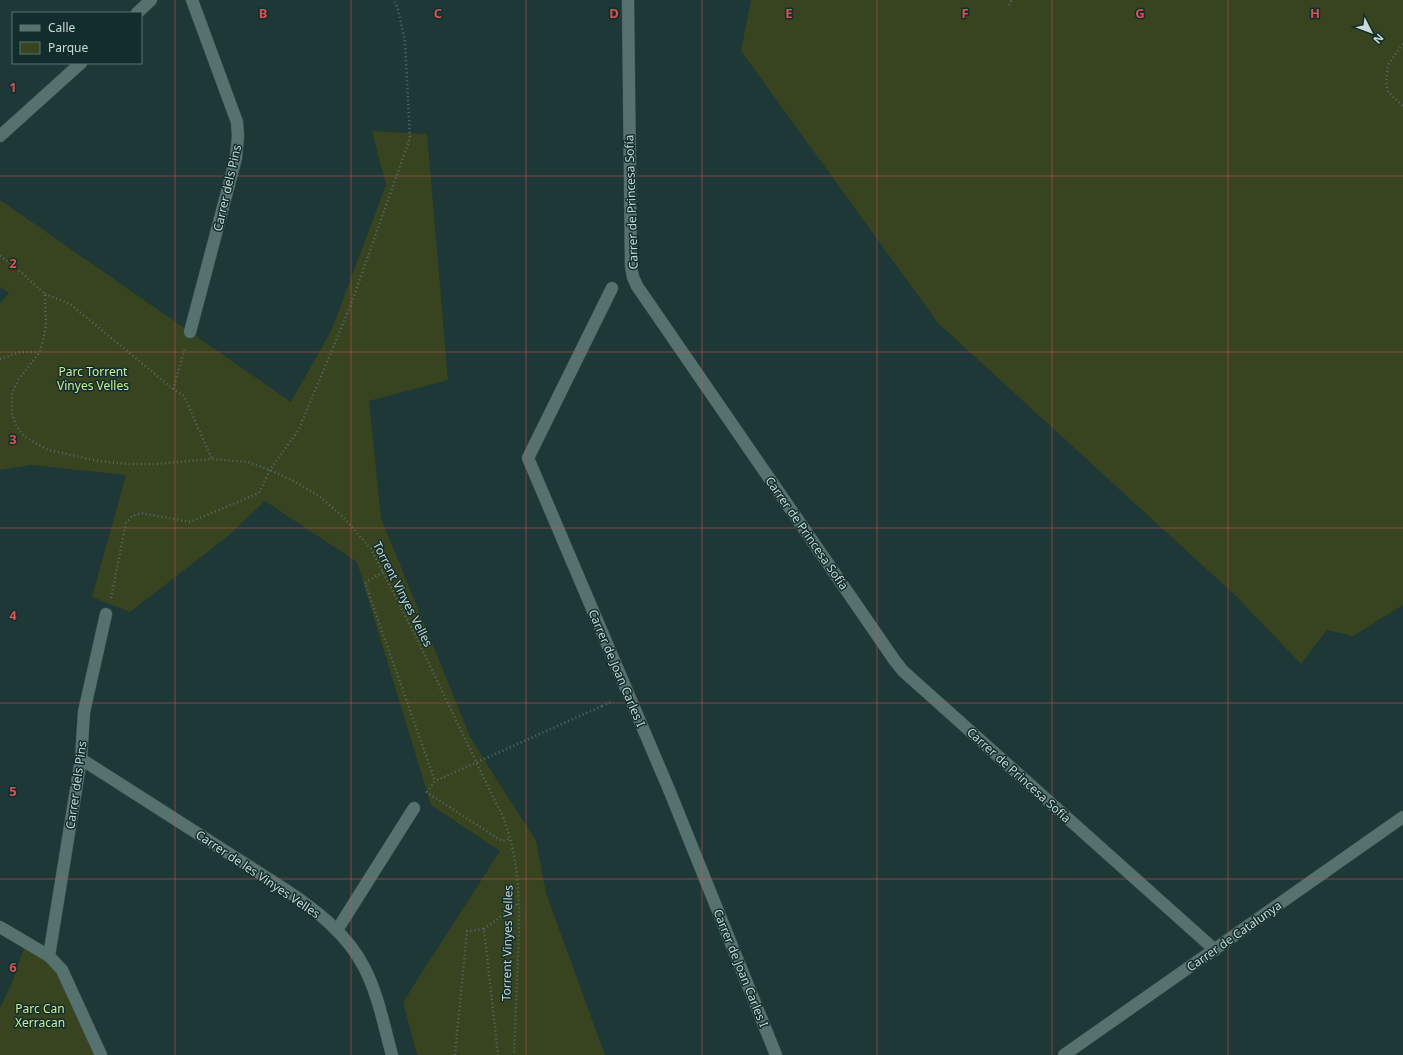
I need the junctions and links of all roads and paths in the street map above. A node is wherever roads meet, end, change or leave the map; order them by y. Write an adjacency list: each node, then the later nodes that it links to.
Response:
1 (152, 0): 7 (street)
2 (192, 0): 15 (street, Carrer dels Pins)
3 (394, 0): 20 (path)
4 (628, 0): 34 (street, Carrer de Princesa Sofía)
5 (1012, 0): 6 (path)
6 (1009, 5)
7 (138, 12)
8 (1403, 44): 10 (path)
9 (80, 64): 11 (street)
10 (1403, 106)
11 (0, 136)
12 (0, 256): 14 (path)
13 (612, 288): 41 (street, Carrer de Joan Carles I)
14 (45, 294): 16 (path, Torrent Vinyes Velles); 18 (path)
15 (190, 332): 18 (path)
16 (40, 352): 17 (path); 19 (path, Torrent Vinyes Velles)
17 (0, 359)
18 (172, 389): 19 (path)
19 (212, 459): 20 (path, Torrent Vinyes Velles)
20 (270, 470): 21 (path, Torrent Vinyes Velles); 22 (path)
21 (383, 572): 25 (path); 29 (path, Torrent Vinyes Velles)
22 (106, 614): 24 (street, Carrer dels Pins)
23 (602, 706): 25 (path, bridge)
24 (81, 759): 33 (street, Carrer de les Vinyes Velles); 35 (street, Carrer dels Pins)
25 (435, 781): 26 (path)
26 (426, 792): 27 (path); 29 (path)
27 (414, 808): 33 (street)
28 (1403, 817): 34 (street, Carrer de Catalunya)
29 (510, 839): 30 (path, Torrent Vinyes Velles)
30 (519, 904): 32 (path); 40 (path, Torrent Vinyes Velles)
31 (0, 927): 35 (street)
32 (484, 929): 38 (path); 39 (path)
33 (337, 930): 37 (street, Carrer de les Vinyes Velles)
34 (1215, 950): 42 (street, Carrer de Catalunya)
35 (50, 956): 36 (street)
36 (101, 1055)
37 (392, 1055)
38 (456, 1055)
39 (498, 1055)
40 (514, 1055)
41 (776, 1055)
42 (1064, 1055)

